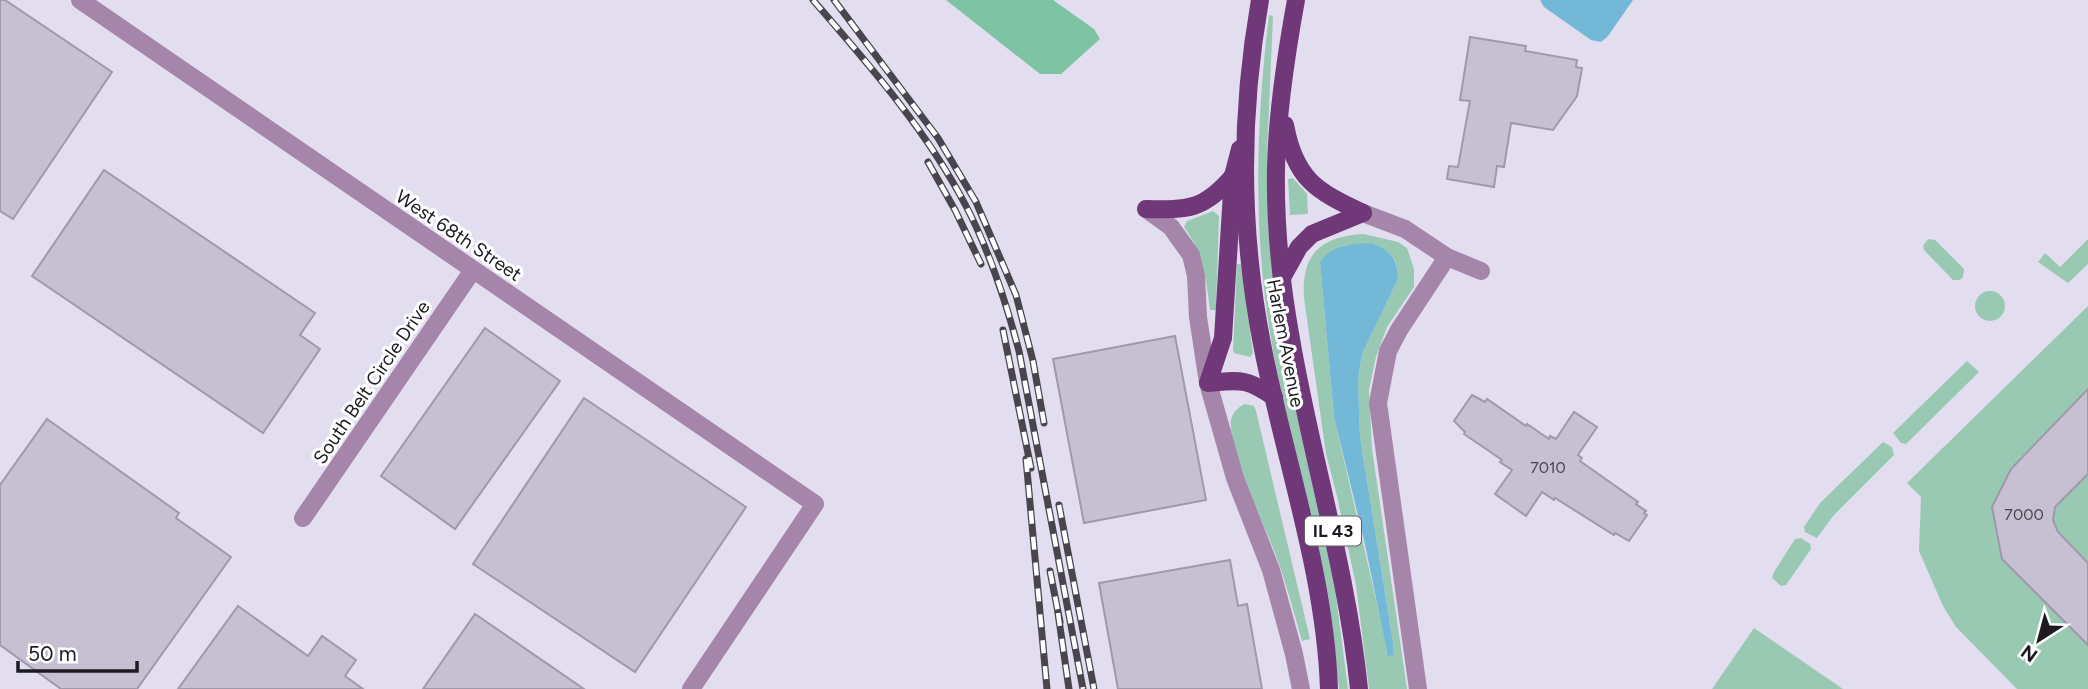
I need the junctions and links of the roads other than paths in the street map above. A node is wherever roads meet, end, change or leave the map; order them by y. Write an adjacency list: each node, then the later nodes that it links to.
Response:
1 (80, 0): 10 (street, West 68th Street)
2 (1260, 0): 5 (main road, Harlem Avenue / IL 43)
3 (1296, 0): 4 (main road, Harlem Avenue / IL 43)
4 (1282, 104): 8 (main road); 12 (main road, Harlem Avenue / IL 43)
5 (1245, 131): 6 (main road); 14 (main road, Harlem Avenue / IL 43)
6 (1233, 176): 7 (main road); 13 (main road)
7 (1146, 209): 13 (street)
8 (1363, 213): 9 (street); 12 (main road)
9 (1447, 257): 11 (street); 20 (street)
10 (473, 270): 15 (street, South Belt Circle Drive); 16 (street, West 68th Street)
11 (1481, 271)
12 (1283, 276): 19 (main road, Harlem Avenue / IL 43)
13 (1208, 383): 14 (main road); 17 (street)
14 (1274, 397): 18 (main road, Harlem Avenue / IL 43)
15 (303, 518)
16 (691, 689)
17 (1301, 689)
18 (1329, 689)
19 (1359, 689)
20 (1418, 689)

